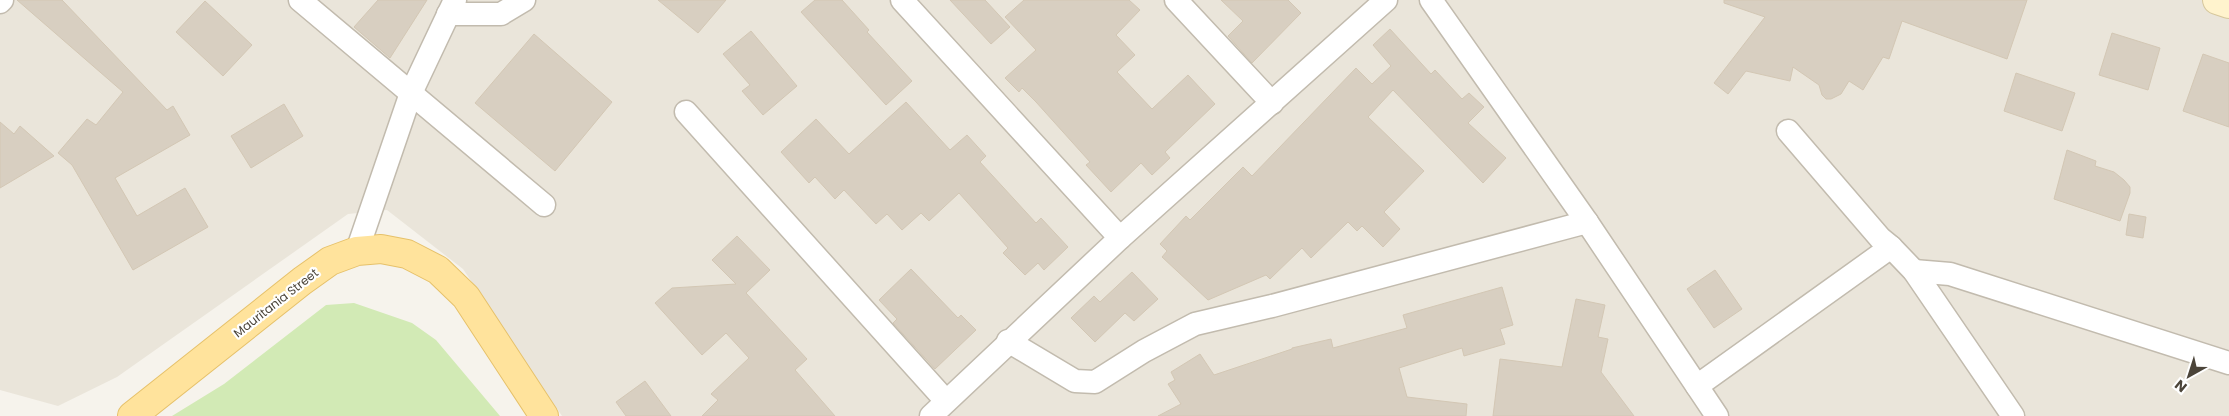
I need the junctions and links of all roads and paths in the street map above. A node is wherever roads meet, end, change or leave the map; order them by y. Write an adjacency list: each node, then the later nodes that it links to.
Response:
1 (300, 0): 10 (street)
2 (524, 0): 9 (street)
3 (902, 0): 16 (street)
4 (1176, 0): 11 (street)
5 (1386, 0): 11 (street)
6 (1431, 0): 15 (street)
7 (2218, 0): 8 (street)
8 (2229, 4)
9 (452, 7): 10 (street)
10 (412, 93): 14 (street); 18 (street)
11 (1272, 103): 16 (street)
12 (686, 112): 23 (street)
13 (1788, 131): 17 (street)
14 (544, 205)
15 (1587, 222): 20 (street); 22 (street)
16 (1120, 238): 20 (street)
17 (1891, 247): 19 (street); 22 (street)
18 (357, 251): 24 (main road, Mauritania Street); 25 (main road, Mauritania Street)
19 (1914, 271): 21 (street); 27 (street)
20 (1008, 341): 23 (street)
21 (2229, 363)
22 (1697, 386): 26 (street)
23 (938, 408)
24 (132, 416)
25 (544, 416)
26 (1717, 416)
27 (2012, 416)

